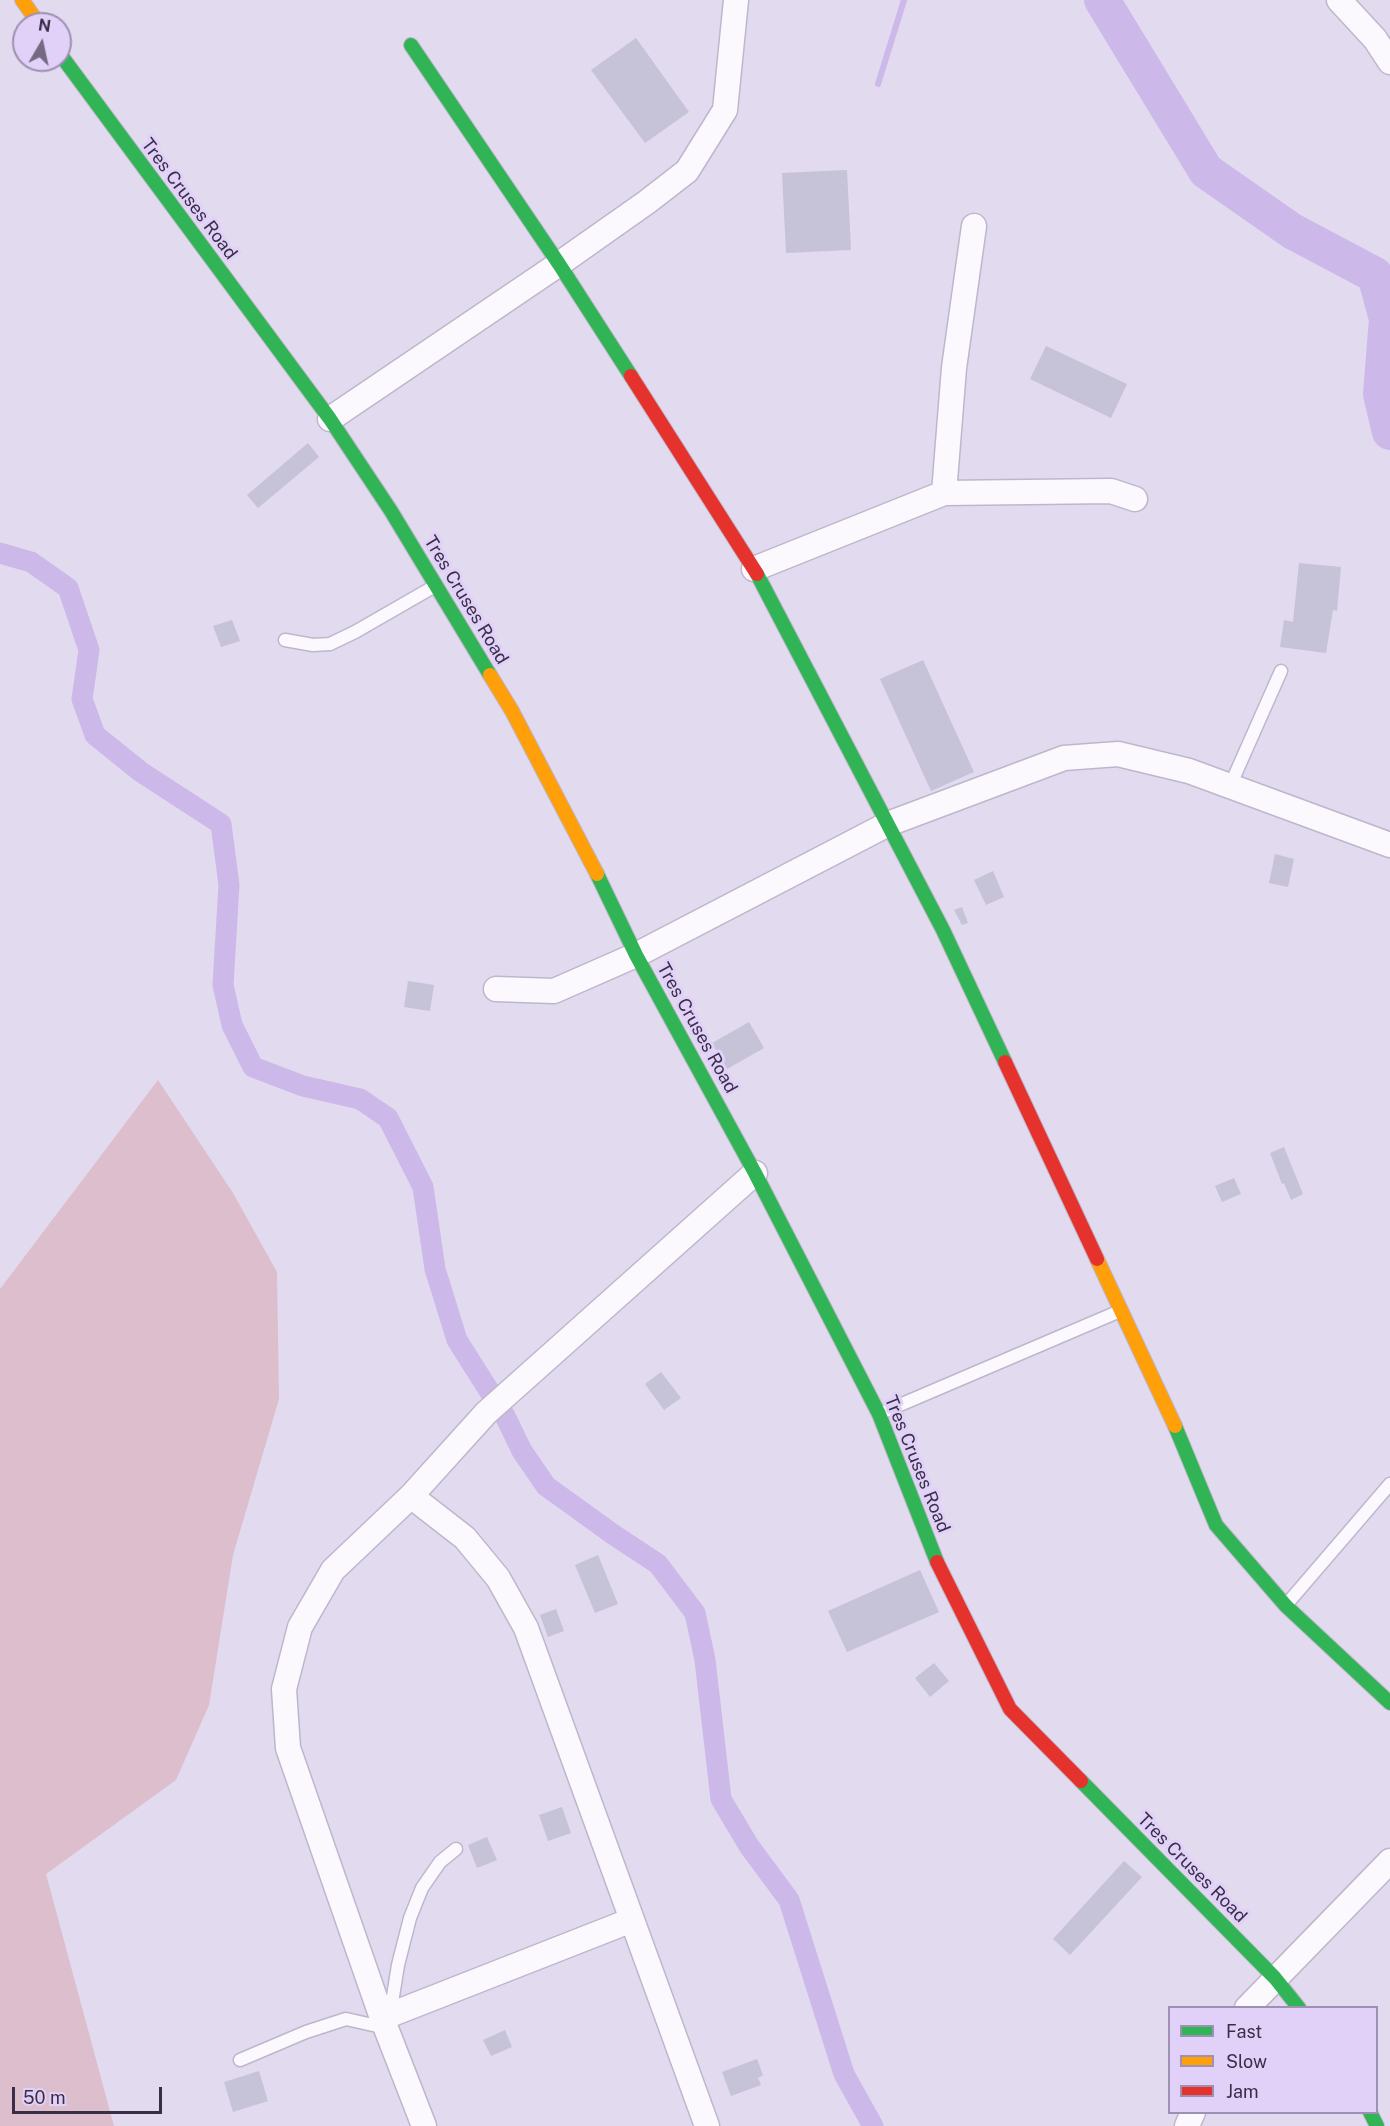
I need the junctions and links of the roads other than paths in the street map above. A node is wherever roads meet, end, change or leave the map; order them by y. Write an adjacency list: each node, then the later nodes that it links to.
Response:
1 (736, 0): 7 (street)
2 (1339, 0): 4 (street)
3 (411, 45): 7 (main road)
4 (1390, 62)
5 (72, 70): 8 (main road, Tres Cruses Road)
6 (974, 226): 9 (street)
7 (559, 264): 8 (street); 11 (main road)
8 (330, 419): 12 (main road, Tres Cruses Road)
9 (944, 493): 10 (street); 11 (street)
10 (1135, 499)
11 (754, 569): 16 (main road)
12 (436, 585): 13 (lane); 18 (main road, Tres Cruses Road)
13 (285, 640)
14 (1281, 671): 15 (lane)
15 (1230, 786): 16 (street); 17 (street)
16 (888, 824): 18 (street); 21 (main road)
17 (1390, 845)
18 (636, 955): 19 (street); 20 (main road, Tres Cruses Road)
19 (496, 988)
20 (755, 1173): 22 (main road, Tres Cruses Road); 24 (street)
21 (1120, 1311): 22 (lane); 25 (main road)
22 (879, 1414): 30 (main road, Tres Cruses Road)
23 (1390, 1484): 25 (lane)
24 (411, 1496): 29 (street); 33 (street)
25 (1286, 1606): 26 (main road)
26 (1390, 1703)
27 (456, 1849): 33 (lane)
28 (1390, 1861): 30 (street)
29 (632, 1920): 33 (street); 36 (street)
30 (1275, 1978): 31 (street); 32 (main road, Tres Cruses Road)
31 (1248, 2006)
32 (1298, 2006)
33 (386, 2021): 34 (lane); 35 (street)
34 (240, 2060)
35 (424, 2126)
36 (707, 2126)

